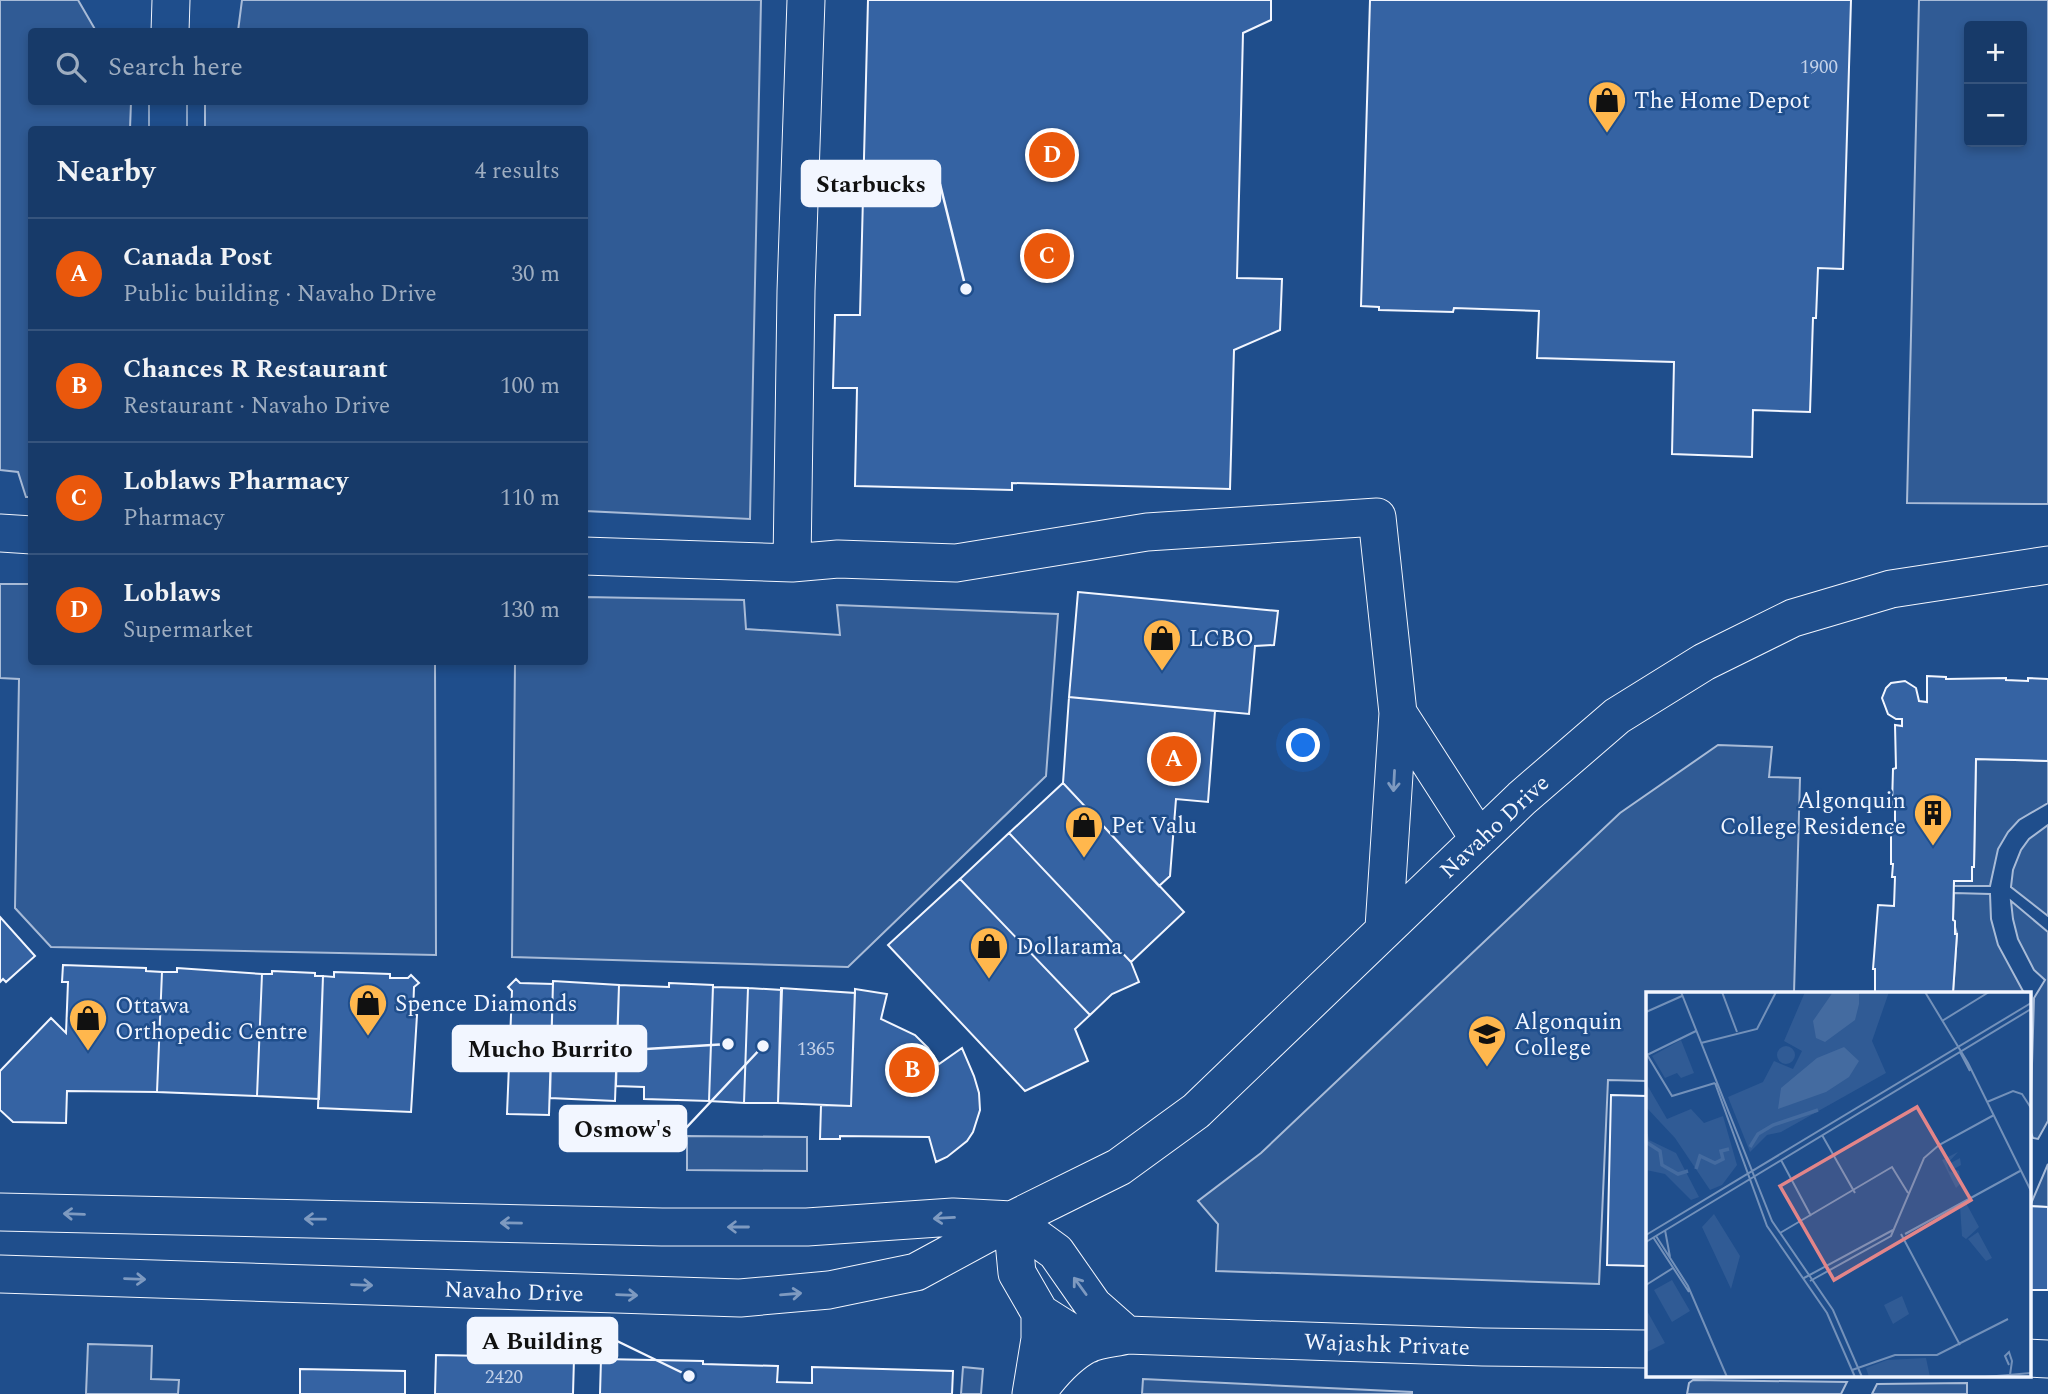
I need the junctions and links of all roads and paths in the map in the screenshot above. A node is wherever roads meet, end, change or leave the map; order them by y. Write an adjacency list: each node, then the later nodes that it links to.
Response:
1 (171, 0): 3 (street)
2 (806, 0): 9 (street)
3 (170, 28)
4 (169, 105): 5 (street)
5 (168, 126)
6 (0, 533): 7 (street)
7 (28, 535)
8 (588, 556): 9 (street)
9 (792, 563): 11 (street)
10 (2048, 565): 12 (street, Navaho Drive)
11 (1398, 713): 12 (street); 13 (street, one-way to 13)
12 (1479, 839): 13 (street, Navaho Drive)
13 (1384, 928): 15 (street, Navaho Drive)
14 (0, 1212): 15 (street, Navaho Drive, one-way to 14)
15 (1012, 1220): 16 (street, Navaho Drive, one-way to 15); 17 (street); 18 (street, one-way to 15)
16 (0, 1274)
17 (1040, 1312): 19 (street); 23 (street)
18 (1127, 1335): 19 (street, Wajashk Private); 20 (street, Wajashk Private)
19 (1089, 1344): 23 (street)
20 (1646, 1349)
21 (2030, 1358): 22 (street)
22 (2048, 1359)
23 (1034, 1394)

